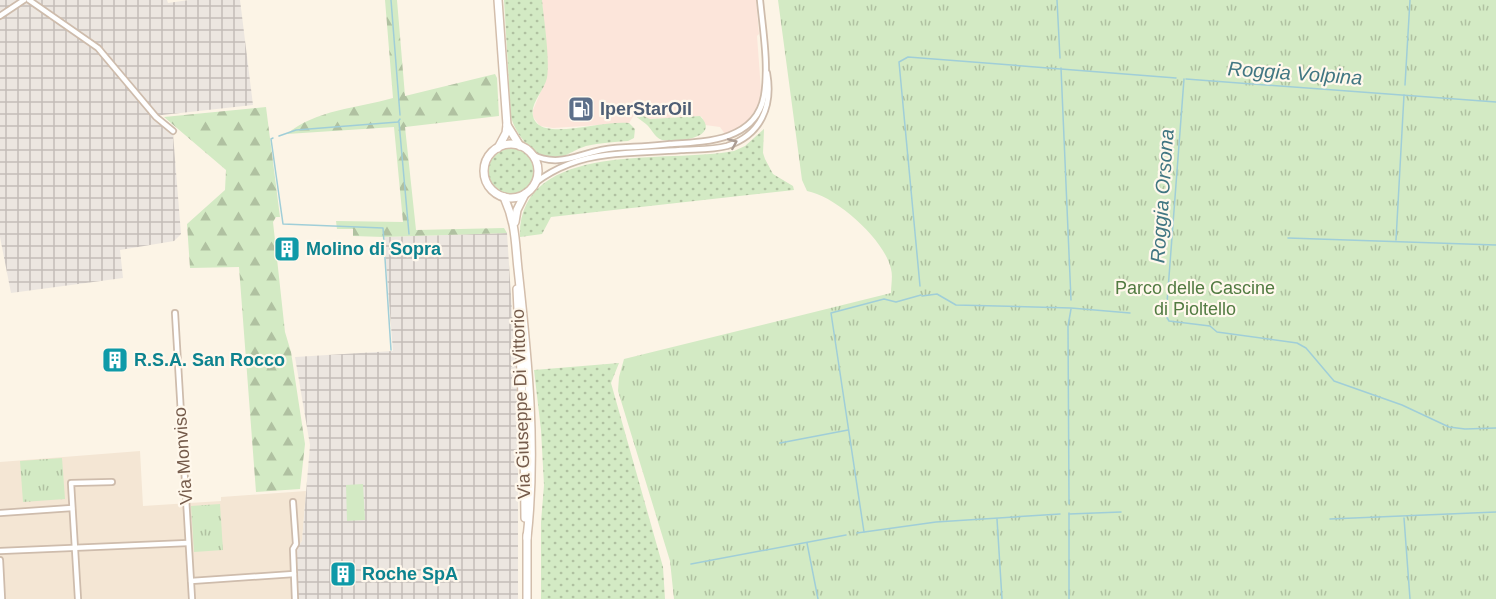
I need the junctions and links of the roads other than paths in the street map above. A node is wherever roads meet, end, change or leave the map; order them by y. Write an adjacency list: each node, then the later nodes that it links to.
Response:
1 (24, 0): 5 (street)
2 (29, 0): 8 (street)
3 (498, 0): 7 (main road)
4 (760, 0): 6 (street)
5 (0, 16)
6 (765, 58): 11 (street); 12 (street, one-way to 6)
7 (507, 125): 9 (main road); 10 (main road)
8 (173, 131)
9 (520, 146): 10 (main road); 11 (main road)
10 (498, 148): 14 (main road)
11 (531, 154): 12 (main road)
12 (535, 183): 13 (main road)
13 (525, 194): 14 (main road); 15 (main road, Via Giuseppe Di Vittorio)
14 (504, 197): 15 (main road, Via Giuseppe Di Vittorio)
15 (515, 225): 31 (main road, Via Giuseppe Di Vittorio)
16 (175, 313): 21 (street, Via Monviso)
17 (112, 482): 19 (street)
18 (293, 502): 25 (street)
19 (72, 508): 20 (street); 22 (street)
20 (0, 513)
21 (188, 543): 22 (street); 26 (street, Via Monviso)
22 (74, 548): 23 (street); 28 (street)
23 (0, 551)
24 (0, 560): 27 (street)
25 (294, 574): 26 (street); 30 (street)
26 (191, 581): 29 (street, Via Monviso)
27 (2, 599)
28 (78, 599)
29 (192, 599)
30 (296, 599)
31 (527, 599)

